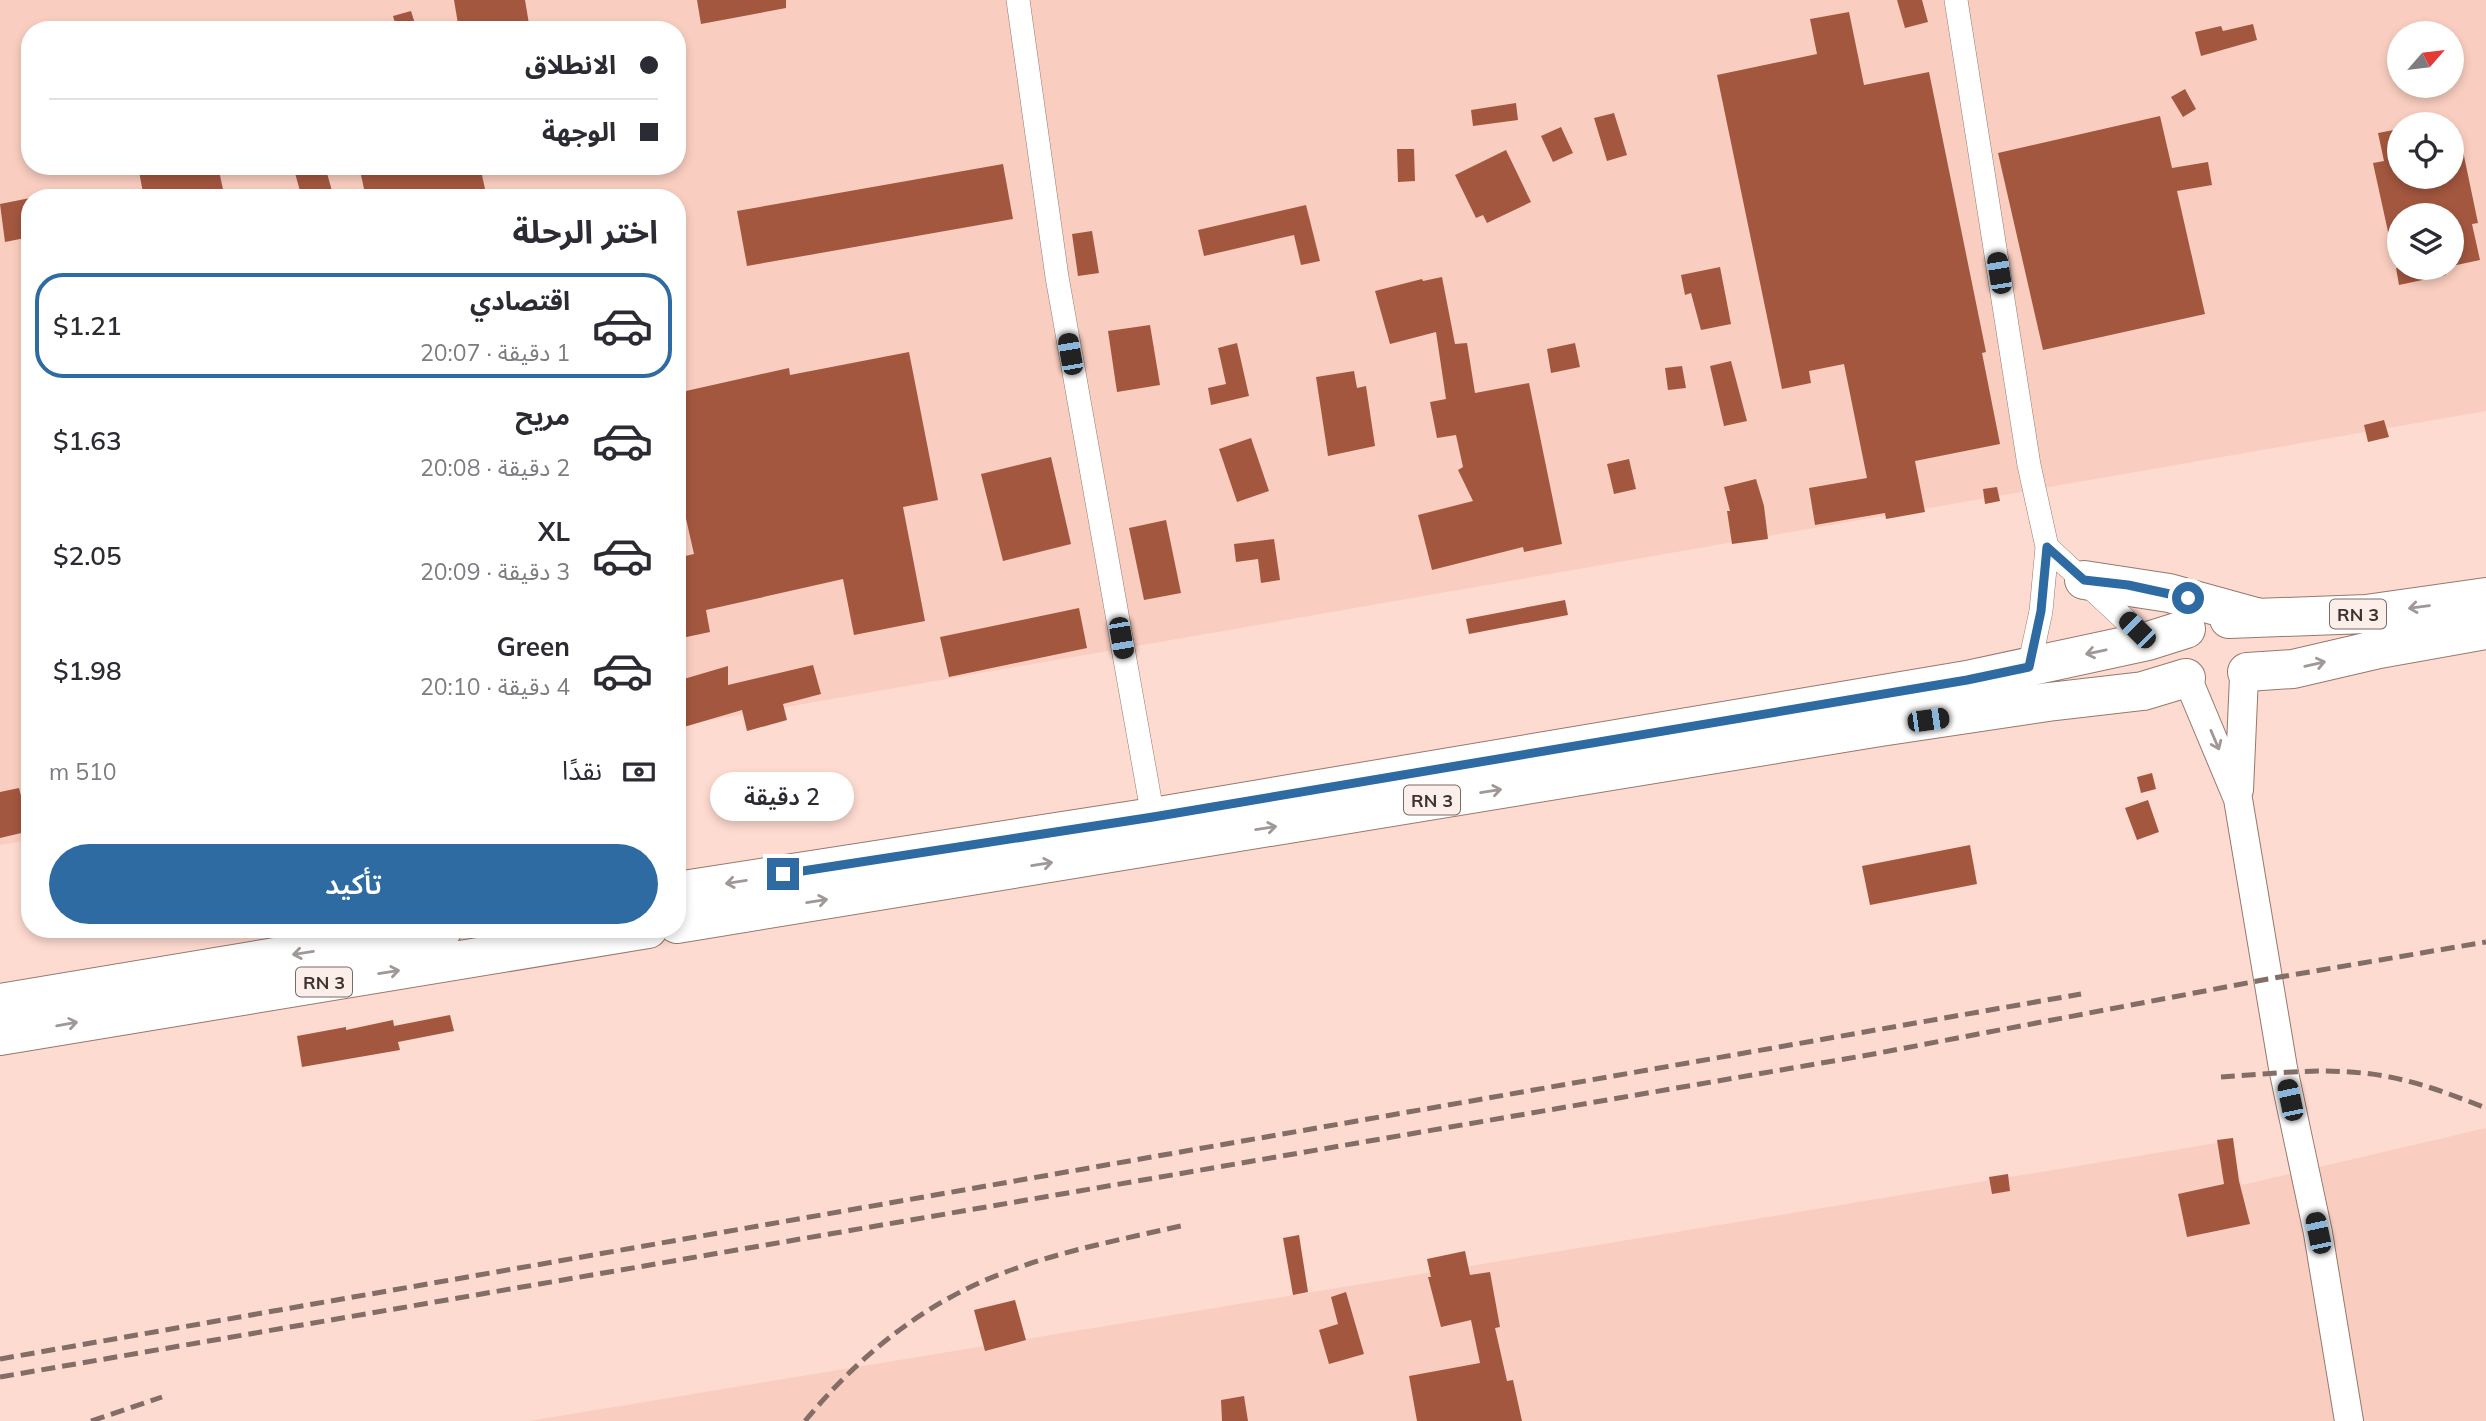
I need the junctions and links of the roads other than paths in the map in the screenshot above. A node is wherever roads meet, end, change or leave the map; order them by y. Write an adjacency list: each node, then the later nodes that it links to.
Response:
1 (1018, 0): 14 (street)
2 (1956, 0): 3 (street)
3 (2047, 547): 4 (street); 10 (street)
4 (2084, 580): 6 (highway); 9 (street)
5 (2486, 597): 6 (highway, RN 3, one-way to 6)
6 (2245, 619): 7 (highway); 11 (highway)
7 (2186, 629): 9 (highway, RN 3); 12 (highway)
8 (2486, 630): 11 (highway, RN 3, one-way to 8)
9 (2148, 641): 10 (highway, RN 3, one-way to 10)
10 (2029, 667): 14 (highway, RN 3)
11 (2246, 675): 12 (highway); 13 (street)
12 (2188, 680): 13 (street, one-way to 13); 16 (highway, RN 3, one-way to 12)
13 (2238, 799): 21 (street)
14 (1153, 817): 15 (highway, RN 3, one-way to 15)
15 (686, 890)
16 (686, 923)
17 (389, 938): 19 (highway, RN 3, one-way to 19)
18 (594, 938): 20 (highway, RN 3, one-way to 18)
19 (0, 1003)
20 (0, 1036)
21 (2349, 1421)

